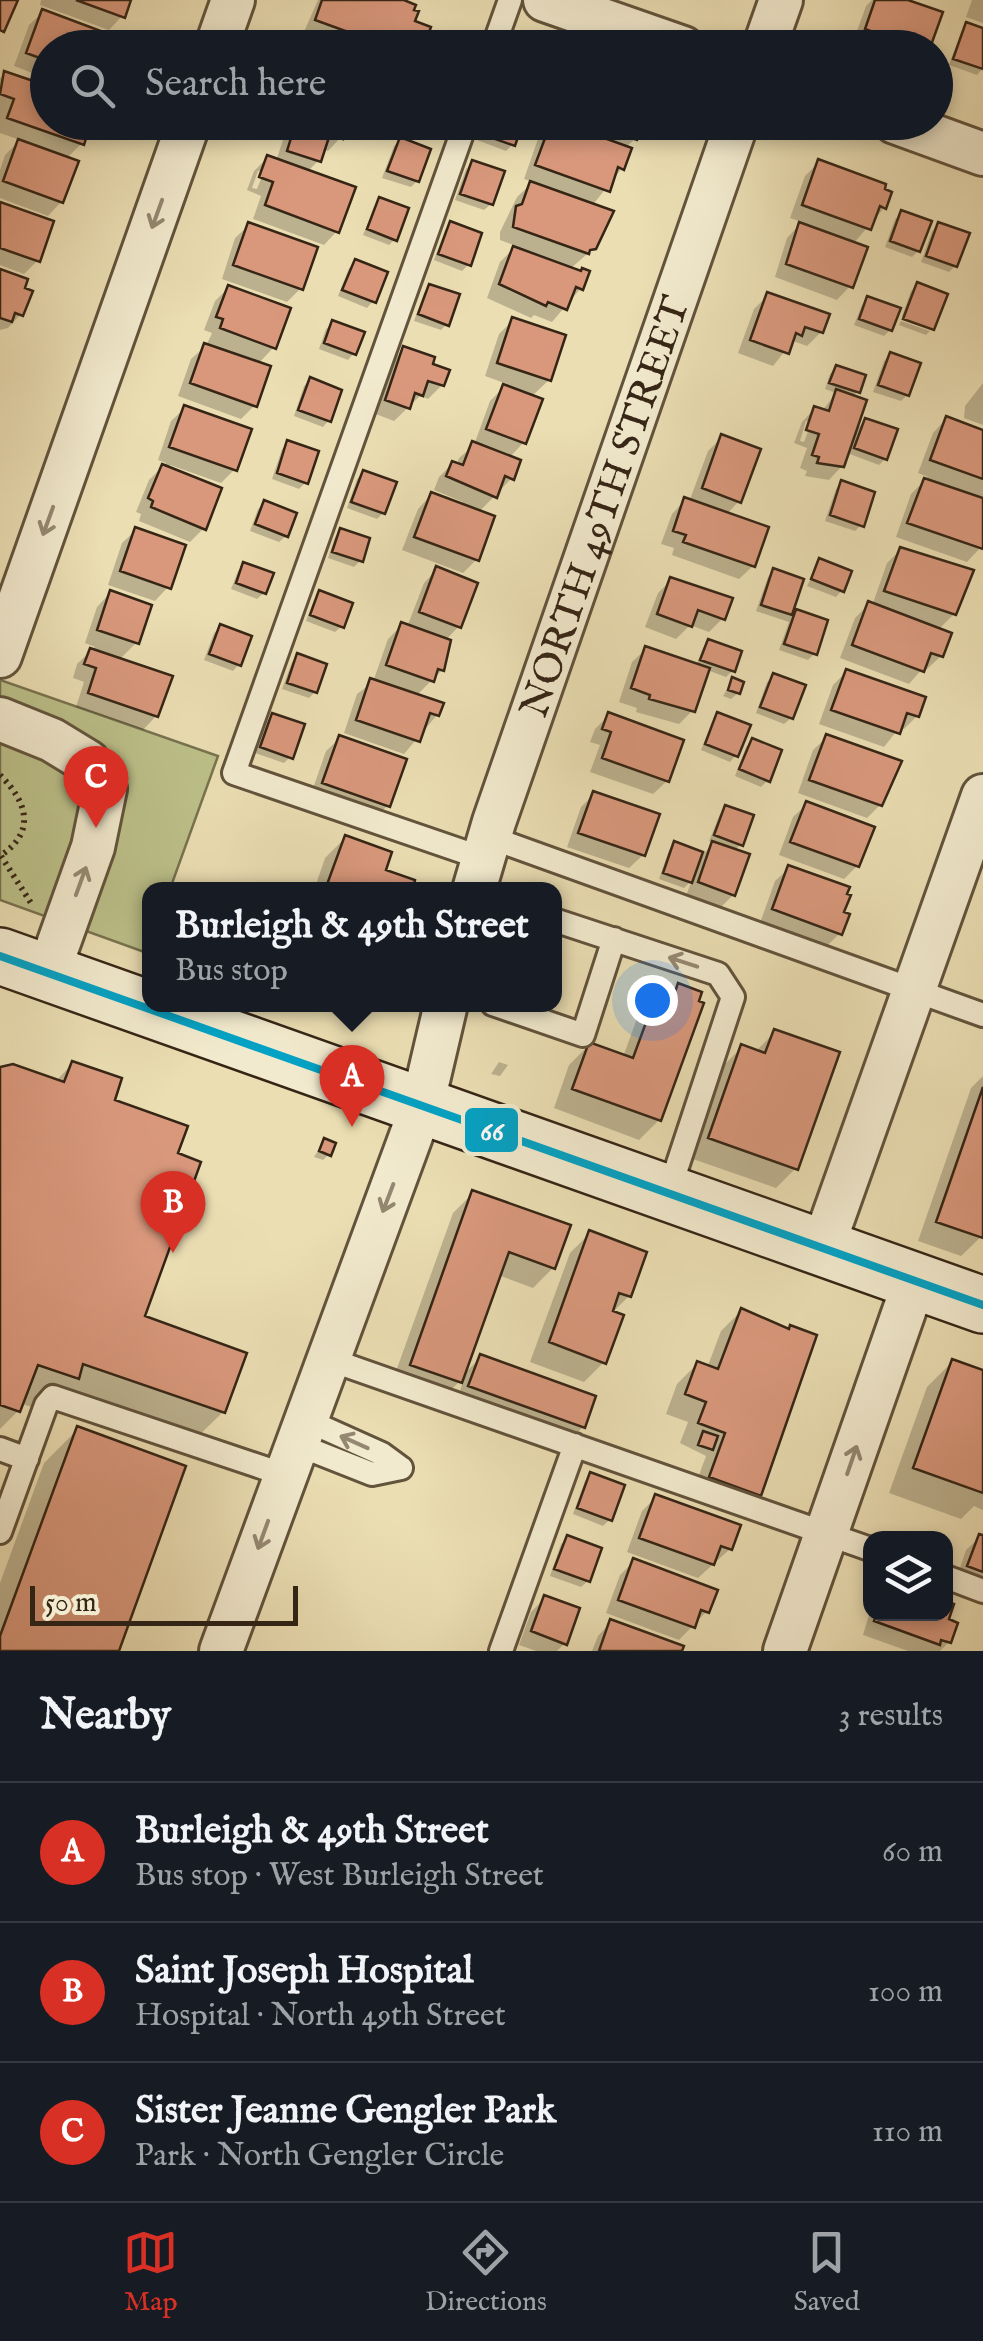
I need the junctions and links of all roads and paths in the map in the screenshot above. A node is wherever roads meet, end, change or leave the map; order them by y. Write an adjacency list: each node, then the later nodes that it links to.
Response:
1 (233, 0): 5 (street)
2 (510, 0): 6 (lane)
3 (544, 0): 7 (street)
4 (781, 0): 8 (street)
5 (222, 30)
6 (499, 30)
7 (630, 30)
8 (770, 30)
9 (184, 140): 14 (street, one-way to 14)
10 (460, 140): 19 (lane)
11 (731, 140): 19 (street, NORTH 49TH STREET)
12 (945, 140): 13 (street)
13 (983, 154)
14 (0, 656)
15 (0, 719): 25 (street, one-way to 15)
16 (0, 775): 18 (path)
17 (983, 796): 26 (street)
18 (1, 856): 22 (path)
19 (482, 862): 20 (lane)
20 (550, 882)
21 (562, 886): 26 (lane)
22 (34, 908)
23 (562, 923): 24 (lane)
24 (614, 940): 30 (lane); 33 (lane, one-way to 24)
25 (24, 964): 27 (main road)
26 (914, 990): 31 (lane); 34 (street)
27 (142, 1006)
28 (159, 1012): 32 (main road)
29 (444, 1012): 32 (street)
30 (516, 1012)
31 (983, 1015)
32 (422, 1106): 33 (main road); 37 (street, one-way to 37)
33 (668, 1194): 34 (main road)
34 (822, 1249): 35 (main road)
35 (914, 1280): 36 (main road); 43 (street, one-way to 35)
36 (983, 1305)
37 (328, 1358): 38 (street, one-way to 38); 39 (lane)
38 (295, 1446): 41 (lane); 47 (street, one-way to 47)
39 (575, 1446): 43 (lane); 48 (lane)
40 (0, 1449): 41 (lane)
41 (27, 1458): 42 (lane)
42 (0, 1532)
43 (826, 1534): 44 (lane); 49 (street)
44 (863, 1547)
45 (953, 1579): 46 (lane)
46 (983, 1590)
47 (221, 1651)
48 (501, 1651)
49 (786, 1651)

